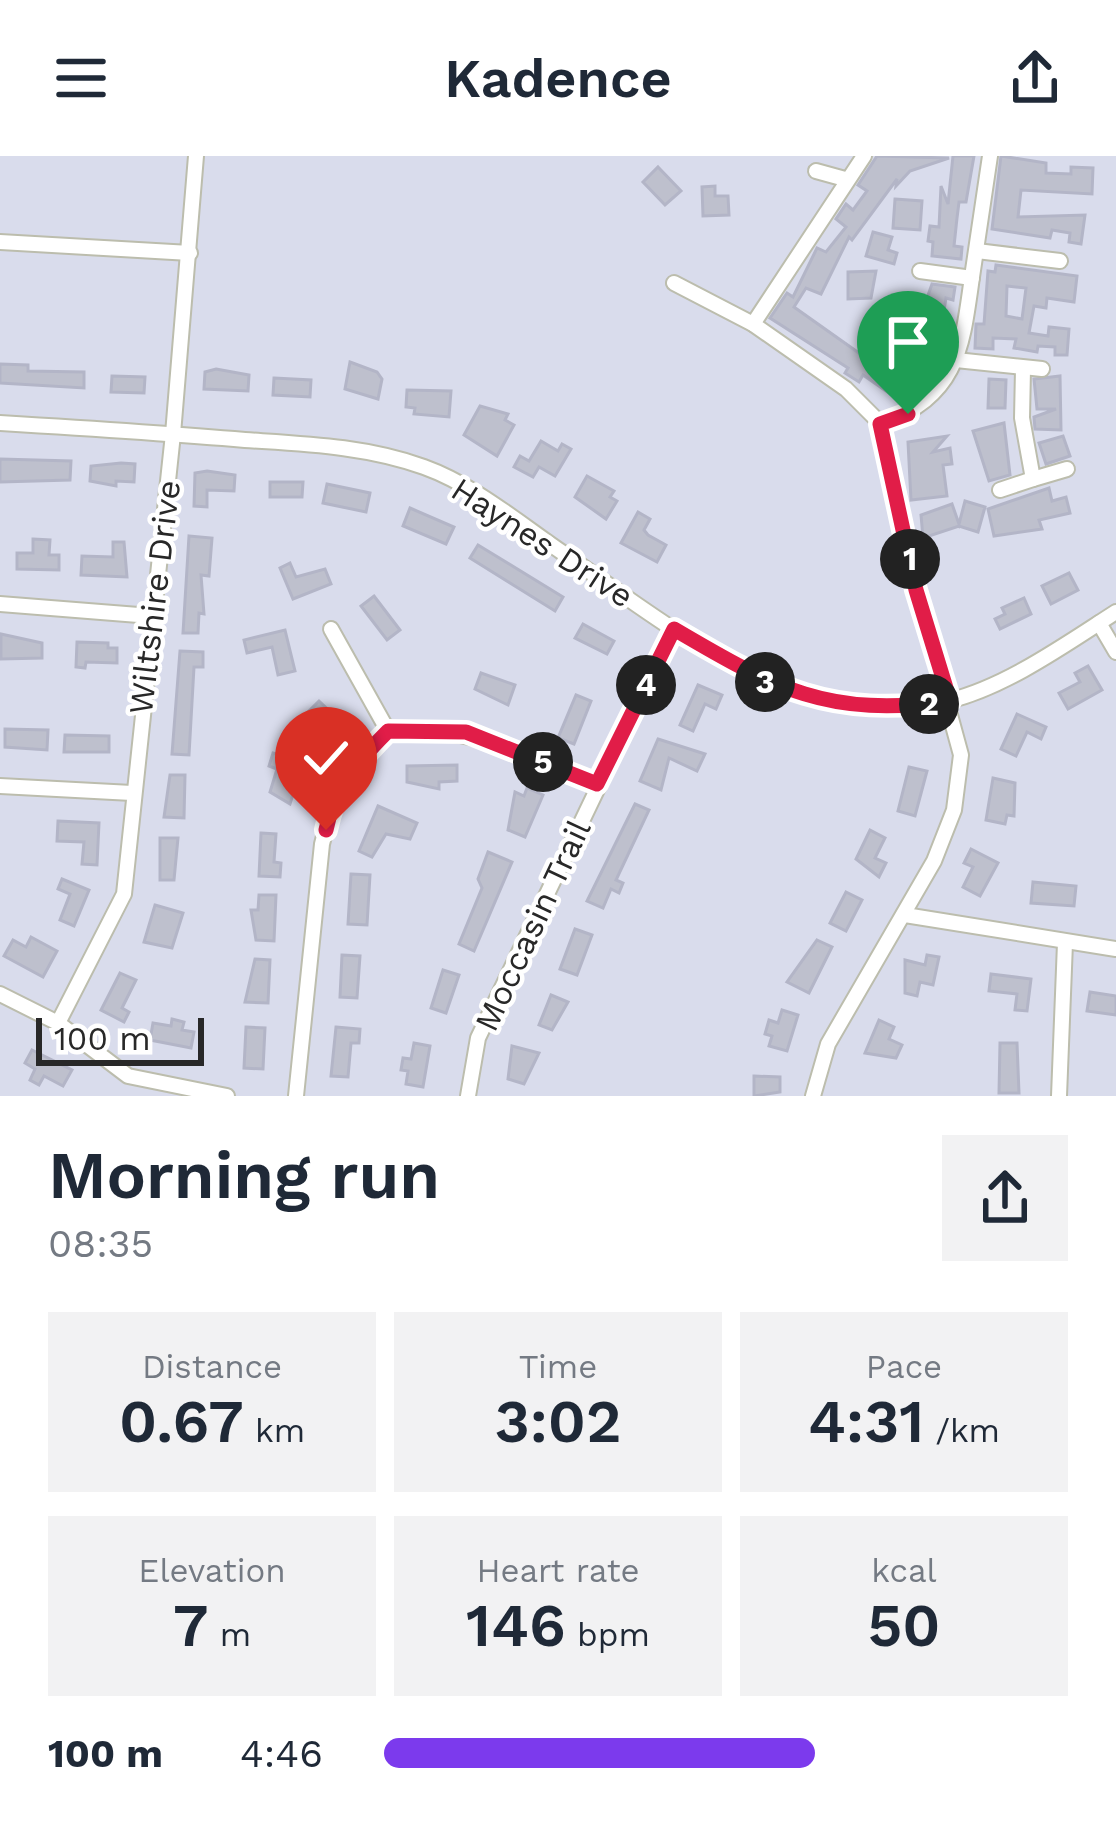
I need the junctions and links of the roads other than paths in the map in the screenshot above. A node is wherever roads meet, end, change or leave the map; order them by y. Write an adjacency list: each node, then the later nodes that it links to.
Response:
1 (196, 156): 8 (street, Wiltshire Drive)
2 (864, 156): 5 (street)
3 (990, 156): 7 (street)
4 (816, 171): 5 (street)
5 (845, 178): 13 (street)
6 (0, 242): 8 (street)
7 (977, 251): 9 (street); 11 (street)
8 (190, 253): 19 (street, Wiltshire Drive)
9 (1060, 261)
10 (920, 271): 11 (street)
11 (972, 278): 14 (street)
12 (674, 283): 13 (street)
13 (753, 324): 18 (street)
14 (956, 360): 15 (street); 18 (street)
15 (1023, 369): 16 (street); 21 (street)
16 (1042, 369)
17 (0, 424): 19 (street, Haynes Drive)
18 (880, 424): 30 (street)
19 (173, 434): 25 (street, Wiltshire Drive); 28 (street, Haynes Drive)
20 (1067, 469): 21 (street)
21 (1033, 479): 22 (street)
22 (1000, 490)
23 (0, 604): 25 (street)
24 (1116, 612): 26 (street, Haynes Drive)
25 (152, 616): 34 (street, Wiltshire Drive)
26 (1099, 623): 29 (street); 30 (street, Haynes Drive)
27 (331, 629): 31 (street)
28 (674, 629): 30 (street, Haynes Drive); 32 (street, Moccasin Trail)
29 (1116, 652)
30 (950, 701): 35 (street)
31 (388, 731): 32 (street); 41 (street)
32 (597, 784): 42 (street, Moccasin Trail)
33 (0, 786): 34 (street)
34 (132, 793): 39 (street, Wiltshire Drive)
35 (905, 915): 36 (street); 43 (street)
36 (1066, 944): 37 (street); 44 (street)
37 (1116, 949)
38 (0, 994): 39 (street)
39 (58, 1023): 40 (street)
40 (227, 1096)
41 (296, 1096)
42 (468, 1096)
43 (813, 1096)
44 (1059, 1096)

